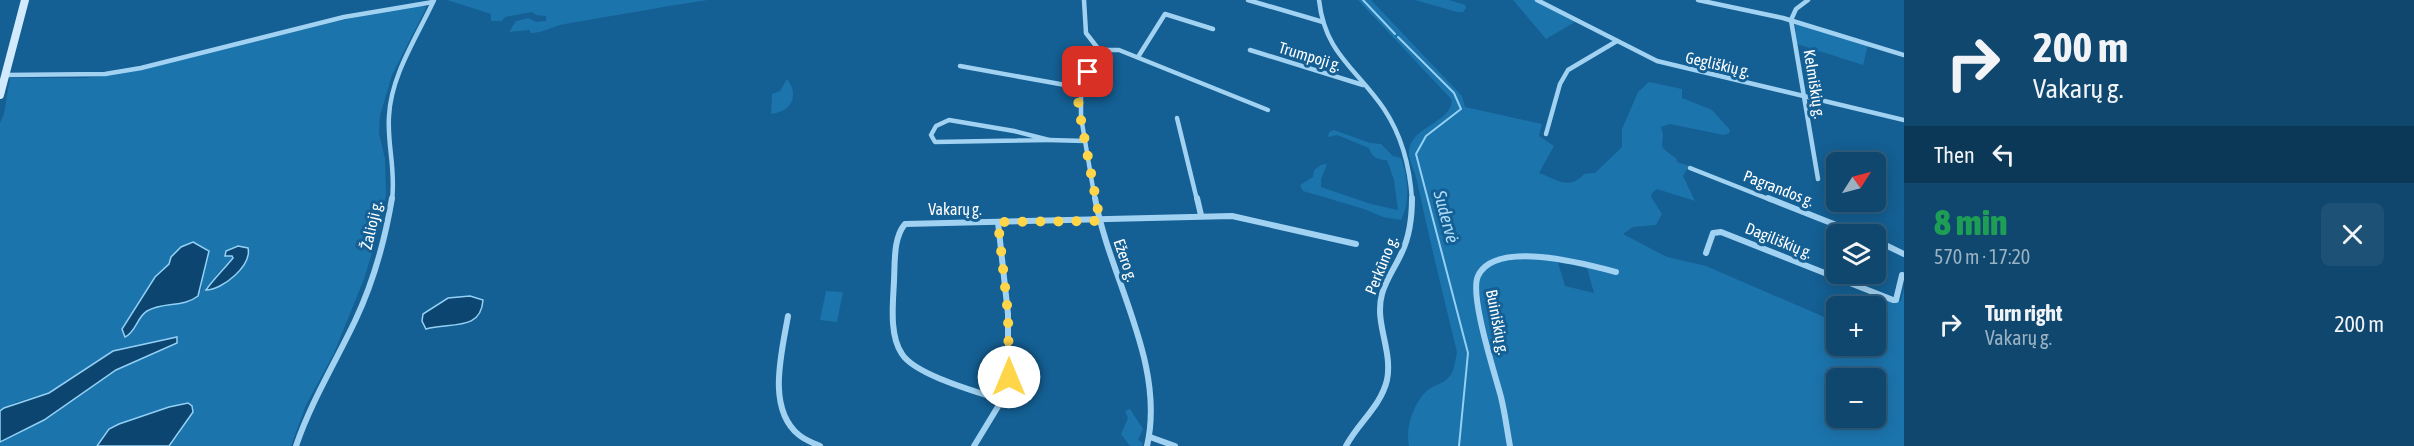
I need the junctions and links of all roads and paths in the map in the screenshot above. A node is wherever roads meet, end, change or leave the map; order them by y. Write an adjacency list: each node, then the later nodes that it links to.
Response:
1 (25, 0): 18 (street)
2 (1084, 0): 14 (street)
3 (1248, 0): 10 (street)
4 (1319, 0): 10 (street, Perkūno g.)
5 (1538, 0): 12 (street, Gegliškių g.)
6 (1698, 0): 9 (street)
7 (1808, 0): 9 (street)
8 (433, 1): 18 (street); 45 (street, Žalioji g.)
9 (1791, 20): 15 (street); 22 (street, Kelmiškių g.)
10 (1323, 22): 19 (street, Perkūno g.)
11 (1213, 29): 16 (street)
12 (1617, 41): 22 (street, Gegliškių g.); 26 (street)
13 (1250, 50): 19 (street, Trumpoji g.)
14 (1100, 51): 16 (street); 20 (street, Ežero g.)
15 (1904, 55)
16 (1138, 57): 23 (street)
17 (960, 66): 20 (street)
18 (4, 75): 21 (street)
19 (1363, 85): 50 (street, Perkūno g.)
20 (1082, 88): 28 (street, Ežero g.)
21 (0, 95)
22 (1803, 96): 25 (street, Gegliškių g.); 30 (street, Kelmiškių g.)
23 (1268, 110)
24 (1177, 118): 31 (street)
25 (1904, 120)
26 (1546, 134)
27 (1049, 140): 27 (street); 28 (street)
28 (1085, 141): 32 (street, Ežero g.)
29 (1690, 168): 34 (street, Pagrandos g.)
30 (1818, 178)
31 (1201, 215): 32 (street, Vakarų g.); 35 (street, Vakarų g.)
32 (1100, 221): 33 (street, Vakarų g.); 44 (street, Ežero g.)
33 (998, 222): 43 (street); 43 (street, Vakarų g.)
34 (1833, 224)
35 (1356, 244)
36 (1886, 245): 38 (street)
37 (1706, 253): 41 (street, Dagiliškių g.)
38 (1904, 254)
39 (1904, 266): 41 (street)
40 (1616, 272): 51 (street, Buiniškių g.)
41 (1903, 275)
42 (788, 316): 46 (street)
43 (1002, 400): 47 (street)
44 (1150, 436): 48 (street, Ežero g.); 49 (street)
45 (296, 446)
46 (820, 446)
47 (974, 446)
48 (1147, 446)
49 (1175, 446)
50 (1346, 446)
51 (1510, 446)

